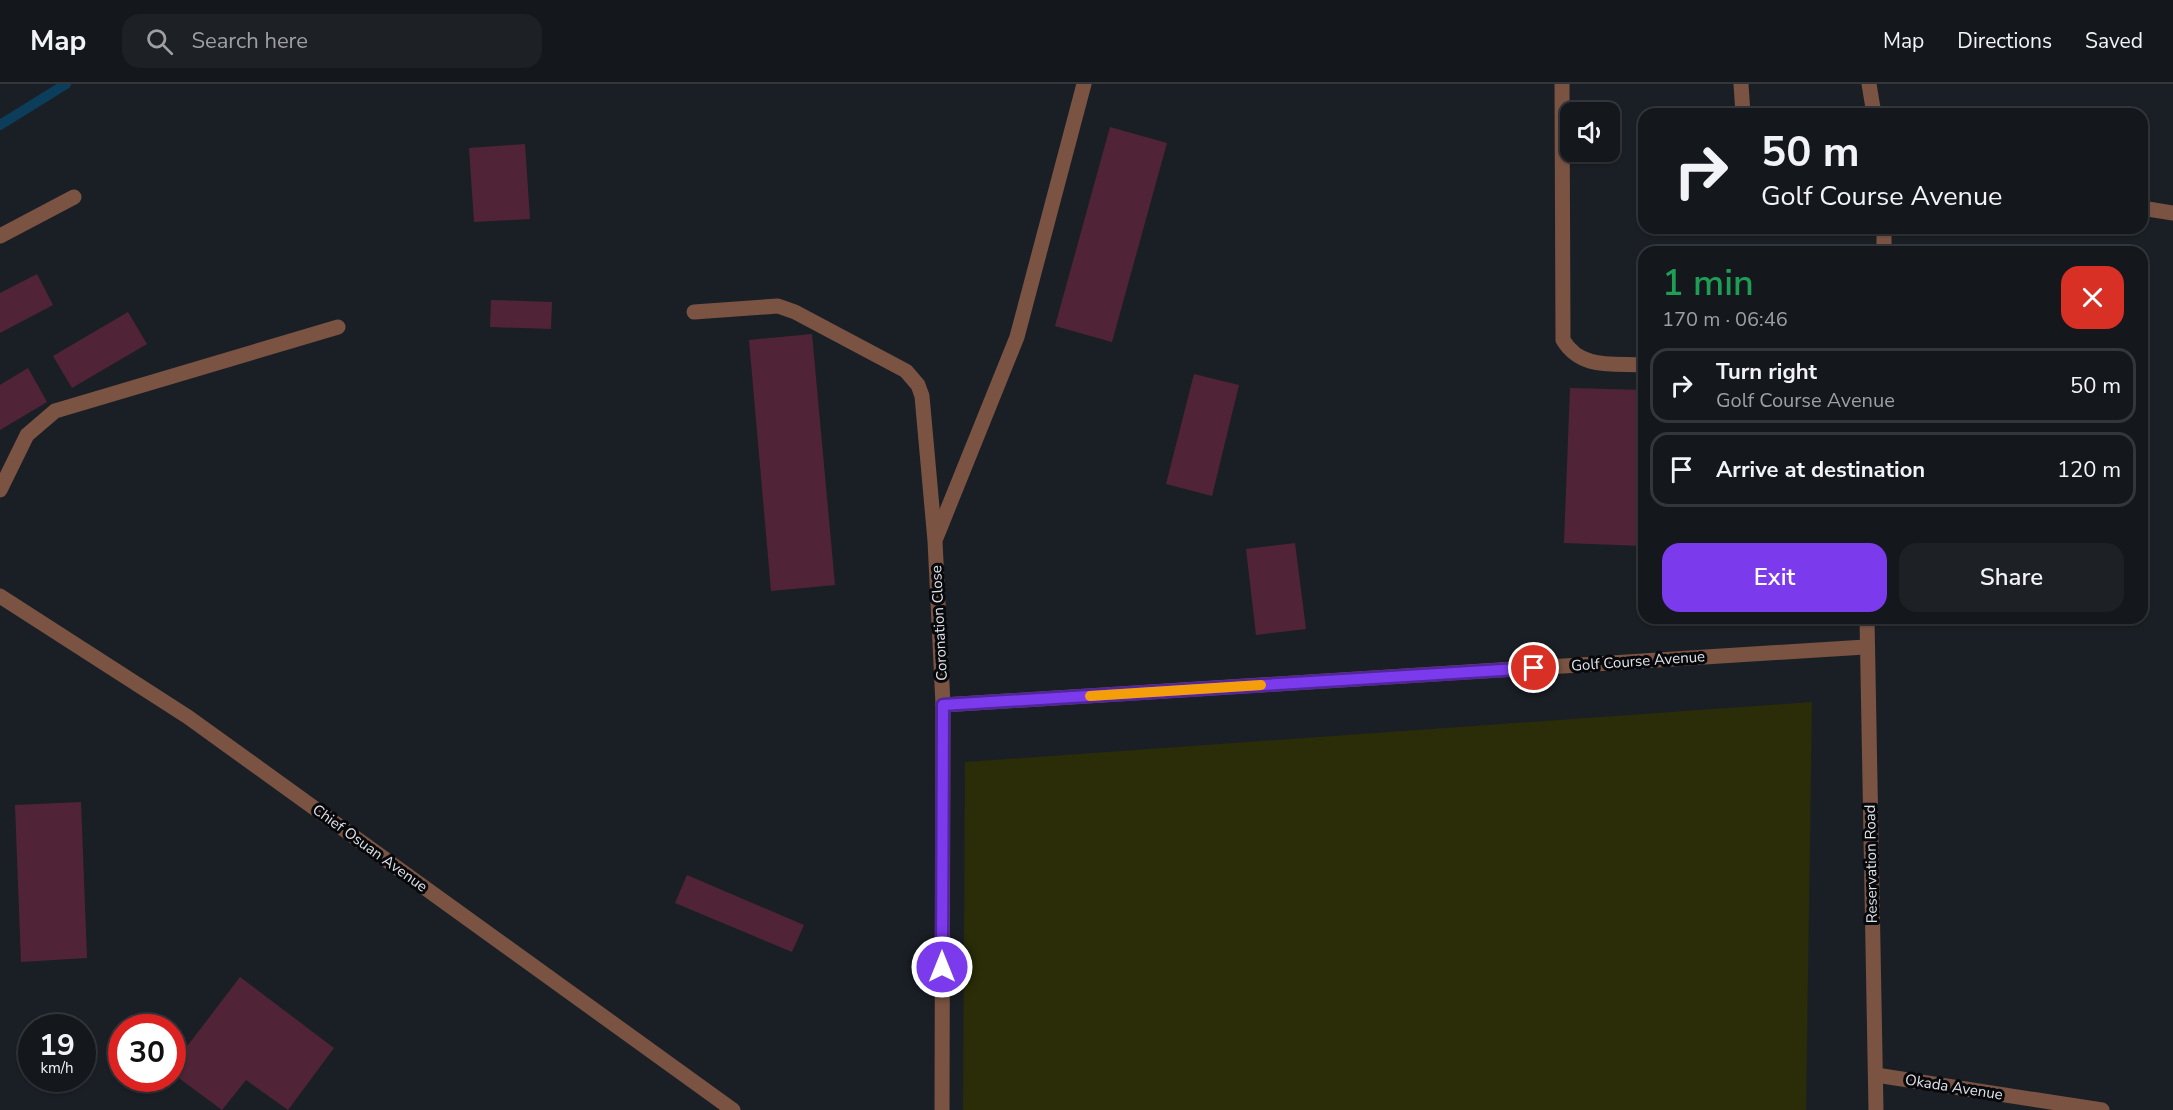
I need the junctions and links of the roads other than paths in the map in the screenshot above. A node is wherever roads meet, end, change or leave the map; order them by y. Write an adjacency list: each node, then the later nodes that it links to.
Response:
1 (1084, 84): 15 (street)
2 (1562, 84): 13 (street)
3 (1741, 84): 5 (street)
4 (1869, 84): 6 (street)
5 (1743, 108)
6 (1873, 108)
7 (74, 197): 10 (street)
8 (2148, 209): 9 (street)
9 (2173, 213)
10 (0, 236)
11 (694, 312): 15 (street, Coronation Close)
12 (338, 327): 14 (street)
13 (1638, 365)
14 (0, 490)
15 (935, 541): 19 (street, Coronation Close)
16 (0, 596): 21 (street, Chief Osuan Avenue)
17 (1867, 624): 18 (street, Reservation Road)
18 (1865, 647): 19 (street, Golf Course Avenue); 20 (street, Reservation Road)
19 (943, 705): 22 (street, Coronation Close)
20 (1876, 1076): 23 (street, Reservation Road); 24 (street, Okada Avenue)
21 (733, 1110)
22 (942, 1110)
23 (1876, 1110)
24 (2102, 1110)

